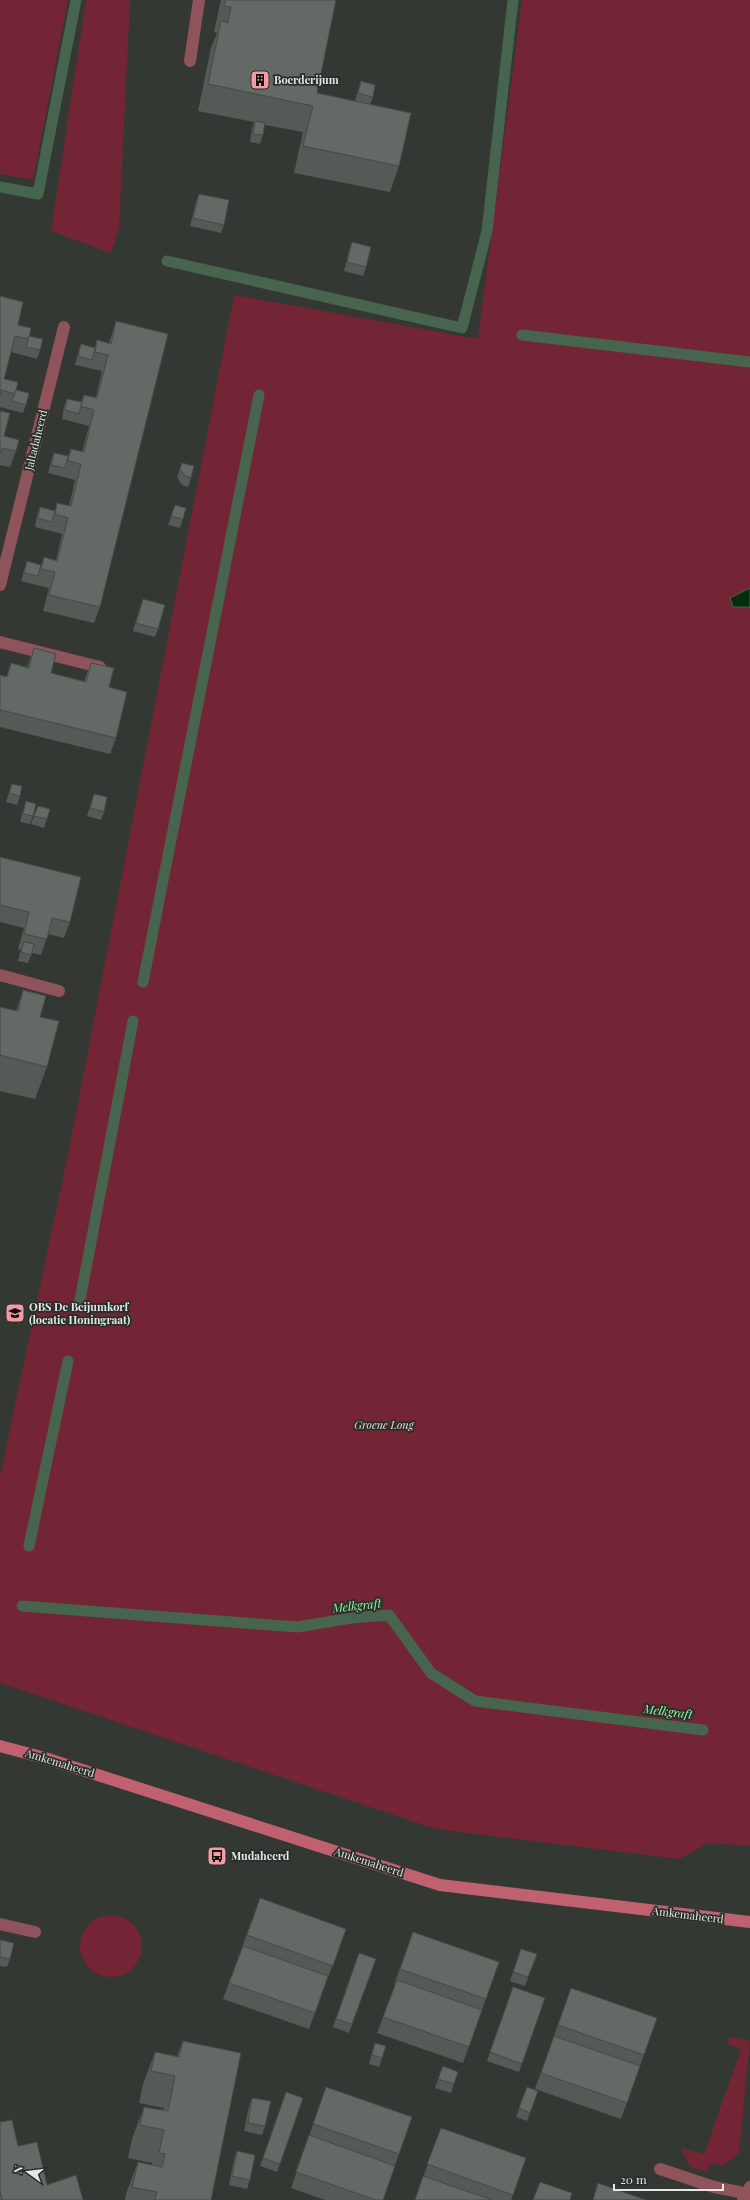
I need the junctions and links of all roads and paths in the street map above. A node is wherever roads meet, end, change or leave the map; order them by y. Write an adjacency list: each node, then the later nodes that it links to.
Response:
1 (199, 0): 2 (street)
2 (190, 61)
3 (64, 327): 4 (street, Jaltadaheerd)
4 (4, 553): 5 (street, Jaltadaheerd)
5 (0, 585)
6 (0, 642): 7 (street)
7 (100, 667)
8 (0, 976): 9 (street)
9 (60, 991)
10 (0, 1746): 11 (street, Amkemaheerd)
11 (750, 1922)
12 (0, 1924): 13 (street)
13 (35, 1932)
14 (660, 2169): 15 (street)
15 (747, 2194)

